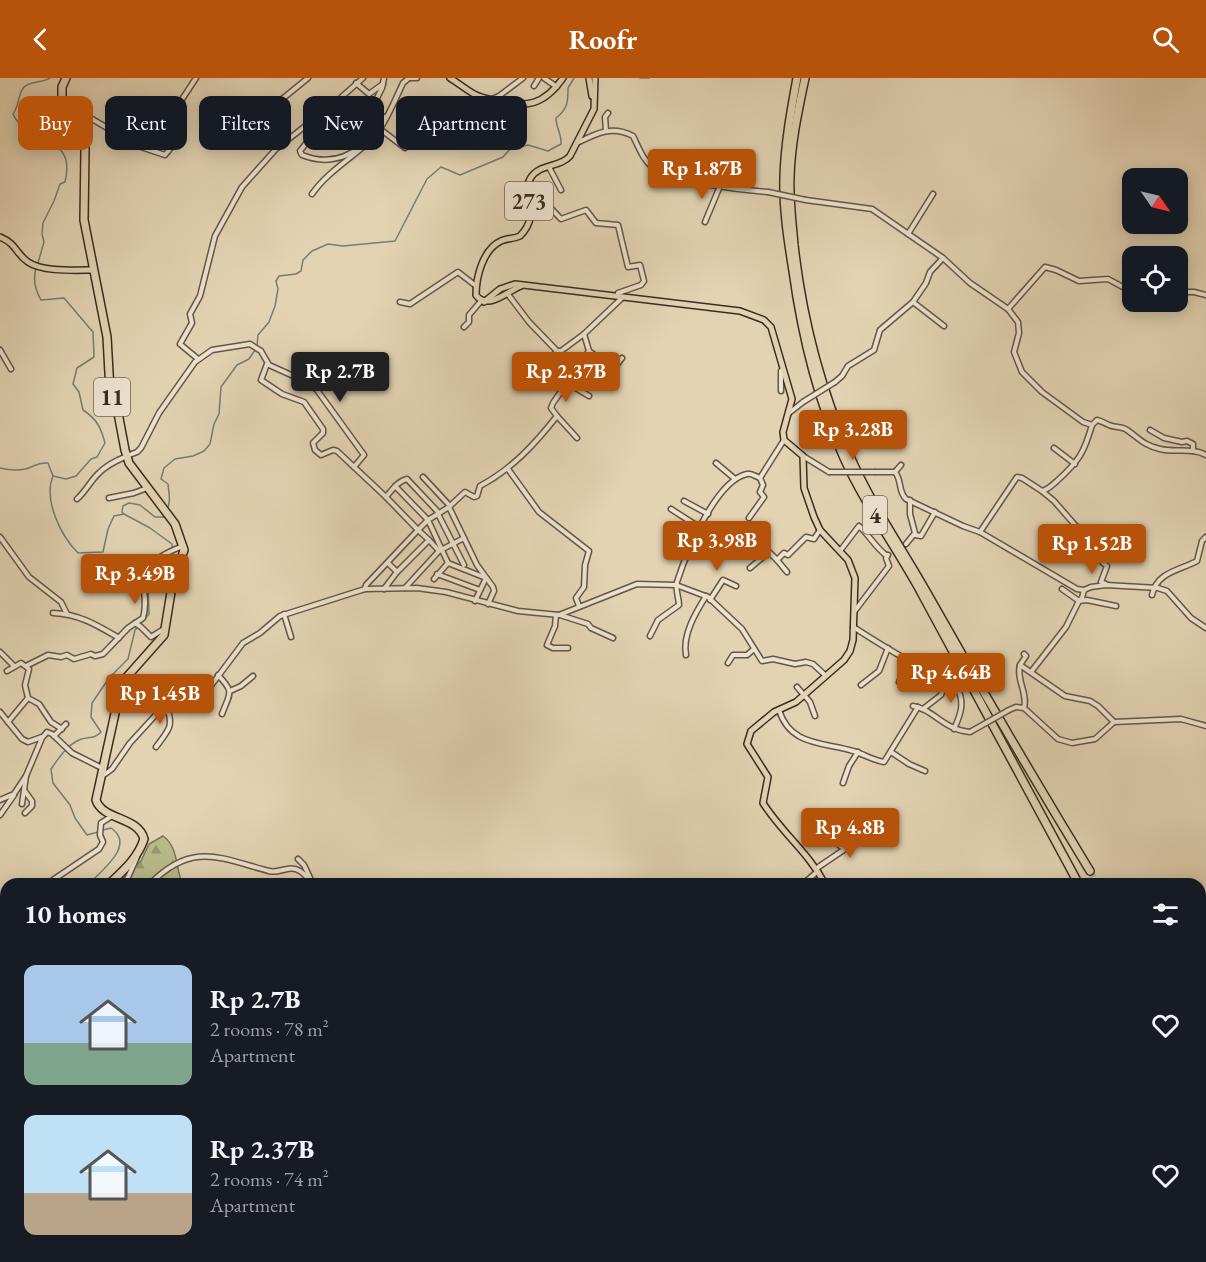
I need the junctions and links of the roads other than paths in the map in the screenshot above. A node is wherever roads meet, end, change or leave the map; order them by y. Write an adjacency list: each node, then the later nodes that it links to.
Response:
1 (66, 78): 21 (highway, 11)
2 (196, 78): 22 (street)
3 (308, 78): 23 (street)
4 (363, 78): 17 (street)
5 (384, 78): 18 (street)
6 (409, 78): 7 (street); 32 (street)
7 (417, 78)
8 (450, 78): 26 (main road)
9 (523, 78): 27 (street)
10 (539, 78): 19 (street)
11 (544, 78): 20 (street)
12 (563, 78): 20 (main road)
13 (588, 78): 28 (main road)
14 (595, 78): 28 (main road, 273)
15 (797, 78): 31 (highway, 4)
16 (805, 78): 31 (highway, 4)
17 (356, 83): 18 (street); 24 (street)
18 (383, 84): 25 (street)
19 (534, 86)
20 (557, 87): 29 (main road)
21 (62, 96)
22 (184, 96)
23 (286, 96)
24 (342, 96)
25 (377, 96)
26 (480, 96)
27 (499, 96)
28 (594, 100): 37 (main road, 273)
29 (527, 103)
30 (608, 113): 34 (street)
31 (794, 116): 231 (highway, 4); 240 (highway, 4)
32 (384, 118)
33 (303, 128): 72 (street)
34 (606, 131): 37 (street); 44 (street)
35 (384, 132): 36 (street)
36 (396, 141)
37 (576, 143): 43 (main road, 273)
38 (303, 147): 42 (street)
39 (85, 150): 53 (highway, 11)
40 (149, 150): 41 (street)
41 (169, 150)
42 (357, 152): 46 (street)
43 (548, 166): 45 (street); 48 (main road, 273)
44 (720, 186): 49 (street); 50 (street, bridge)
45 (561, 190)
46 (312, 194)
47 (933, 194): 50 (street)
48 (531, 209): 54 (main road, 273); 60 (street)
49 (705, 222)
50 (908, 234): 52 (street)
51 (0, 237): 53 (main road)
52 (943, 258): 63 (street); 64 (street)
53 (93, 270): 94 (highway, 11)
54 (476, 286): 61 (street); 62 (main road)
55 (523, 286): 57 (main road); 60 (main road); 62 (main road)
56 (1122, 287): 64 (street)
57 (507, 292): 62 (main road); 69 (street)
58 (1188, 292): 59 (street)
59 (1206, 295)
60 (620, 296): 67 (street); 75 (main road)
61 (400, 302)
62 (483, 302): 66 (street)
63 (913, 302): 65 (street); 83 (street, bridge)
64 (1008, 309): 86 (street)
65 (944, 326)
66 (464, 327)
67 (584, 334): 69 (street); 70 (street)
68 (0, 350): 74 (street)
69 (557, 351): 78 (street)
70 (589, 351): 71 (street); 76 (street)
71 (622, 358)
72 (198, 359): 73 (street); 94 (street)
73 (267, 364): 99 (street); 99 (street)
74 (10, 369)
75 (783, 369): 80 (street); 82 (main road)
76 (573, 372): 77 (street); 79 (street)
77 (566, 382): 81 (street); 85 (street)
78 (528, 386)
79 (594, 386)
80 (781, 391)
81 (590, 396)
82 (792, 399): 83 (street); 84 (main road)
83 (802, 403): 84 (street)
84 (789, 414): 89 (main road)
85 (557, 416): 88 (street); 100 (street)
86 (1092, 425): 91 (street); 97 (street)
87 (1150, 430): 91 (street)
88 (577, 438)
89 (784, 440): 95 (main road); 103 (street)
90 (1054, 448): 97 (street)
91 (1192, 451): 92 (street)
92 (1204, 451): 93 (street)
93 (1206, 455)
94 (127, 456): 106 (highway, 11); 110 (street)
95 (803, 456): 101 (street, bridge); 122 (main road)
96 (716, 463): 104 (street)
97 (1075, 464): 107 (street)
98 (901, 465): 101 (street)
99 (354, 467): 108 (street)
100 (508, 469): 113 (street); 160 (street)
101 (895, 472): 111 (street)
102 (423, 477): 113 (street)
103 (760, 478): 104 (street); 118 (street)
104 (735, 479): 117 (street)
105 (395, 486): 108 (street); 116 (street); 119 (street)
106 (147, 488): 109 (street); 131 (highway, 11)
107 (1042, 491): 123 (street); 145 (street)
108 (386, 497): 121 (street)
109 (109, 498)
110 (78, 499)
111 (910, 500): 115 (street); 124 (street)
112 (684, 501): 117 (street)
113 (450, 507): 116 (street); 127 (street)
114 (671, 509): 120 (street)
115 (935, 512): 123 (street); 124 (street)
116 (438, 513): 119 (street); 129 (street)
117 (708, 514): 120 (street)
118 (749, 518)
119 (428, 520): 121 (street); 132 (street)
120 (699, 527): 144 (street)
121 (418, 530): 128 (street); 135 (street)
122 (820, 530): 133 (main road); 134 (street)
123 (980, 532): 153 (street)
124 (915, 535): 130 (street)
125 (0, 537): 164 (street)
126 (1206, 537): 148 (street)
127 (464, 538): 129 (street); 142 (street)
128 (429, 540): 132 (street); 139 (street)
129 (452, 544): 132 (street); 137 (street)
130 (906, 544)
131 (183, 546): 167 (street); 168 (highway)
132 (440, 550): 136 (street); 147 (street)
133 (840, 551): 162 (main road); 162 (street)
134 (777, 560): 138 (street); 140 (street)
135 (387, 563): 139 (street); 150 (street)
136 (448, 563): 141 (street); 142 (street)
137 (464, 565)
138 (750, 568)
139 (397, 572): 151 (street)
140 (787, 572)
141 (436, 574): 143 (street); 152 (street)
142 (486, 578): 152 (street); 159 (street)
143 (434, 579)
144 (676, 585): 155 (street); 160 (street); 171 (street)
145 (1106, 585): 148 (street); 153 (street)
146 (736, 586): 156 (street)
147 (405, 588): 151 (street); 158 (street)
148 (1154, 588): 154 (street); 170 (street)
149 (1062, 589): 157 (street)
150 (365, 590): 151 (street); 165 (street)
151 (384, 590)
152 (480, 590): 158 (street)
153 (1084, 590): 157 (street)
154 (1152, 595)
155 (706, 596): 156 (street); 180 (street)
156 (710, 600): 177 (street)
157 (1078, 600): 161 (street); 187 (street)
158 (475, 601): 159 (street)
159 (488, 604): 166 (street)
160 (579, 606): 166 (street)
161 (1116, 606)
162 (855, 612): 169 (main road)
163 (53, 613): 164 (street)
164 (68, 614): 173 (street)
165 (284, 614): 172 (street); 188 (street)
166 (558, 615): 174 (street); 175 (street)
167 (138, 625): 168 (street); 173 (street)
168 (166, 627): 216 (highway)
169 (854, 627): 176 (street); 190 (main road)
170 (1206, 628)
171 (650, 636)
172 (291, 637)
173 (119, 638): 185 (street)
174 (614, 638)
175 (568, 648)
176 (888, 648): 181 (street); 193 (street)
177 (754, 649): 182 (street); 190 (street)
178 (0, 651): 184 (street)
179 (1023, 654): 183 (street)
180 (686, 655)
181 (908, 660): 191 (street); 192 (street)
182 (728, 663)
183 (1020, 665): 187 (street); 200 (street)
184 (14, 666): 185 (street); 186 (street)
185 (26, 666): 197 (street)
186 (7, 671)
187 (1031, 672): 206 (street)
188 (218, 675): 195 (street); 198 (street)
189 (253, 676): 195 (street)
190 (826, 676): 196 (main road)
191 (947, 677): 199 (street); 210 (street)
192 (899, 682)
193 (861, 685)
194 (797, 687): 196 (street)
195 (230, 691): 203 (street)
196 (804, 695): 201 (main road); 204 (street)
197 (27, 698): 205 (street); 209 (street)
198 (166, 703): 213 (street); 216 (street)
199 (918, 708): 210 (street); 215 (street)
200 (1024, 708): 206 (street); 210 (street, bridge)
201 (779, 710): 214 (street); 230 (main road)
202 (0, 712): 205 (street)
203 (222, 714)
204 (815, 716)
205 (8, 722): 212 (street)
206 (1114, 722): 208 (street)
207 (66, 724): 209 (street)
208 (1206, 726)
209 (62, 729): 211 (street)
210 (954, 729)
211 (54, 736): 212 (street); 216 (street)
212 (42, 737): 218 (street)
213 (156, 747)
214 (858, 752): 215 (street); 219 (street)
215 (891, 752): 217 (street)
216 (103, 771): 226 (highway)
217 (925, 771)
218 (26, 776): 220 (street); 221 (street)
219 (843, 783)
220 (24, 790): 223 (street); 224 (street)
221 (14, 794): 222 (street); 225 (street)
222 (0, 800)
223 (22, 804)
224 (25, 813)
225 (0, 815)
226 (113, 815): 228 (highway); 232 (street)
227 (839, 845): 230 (street)
228 (136, 855): 233 (highway); 234 (street)
229 (298, 859): 237 (street)
230 (818, 869): 238 (street); 239 (main road)
231 (1090, 871)
232 (54, 878)
233 (115, 878)
234 (128, 878)
235 (157, 878): 236 (street)
236 (307, 878)
237 (310, 878)
238 (809, 878)
239 (822, 878)
240 (1075, 878)

